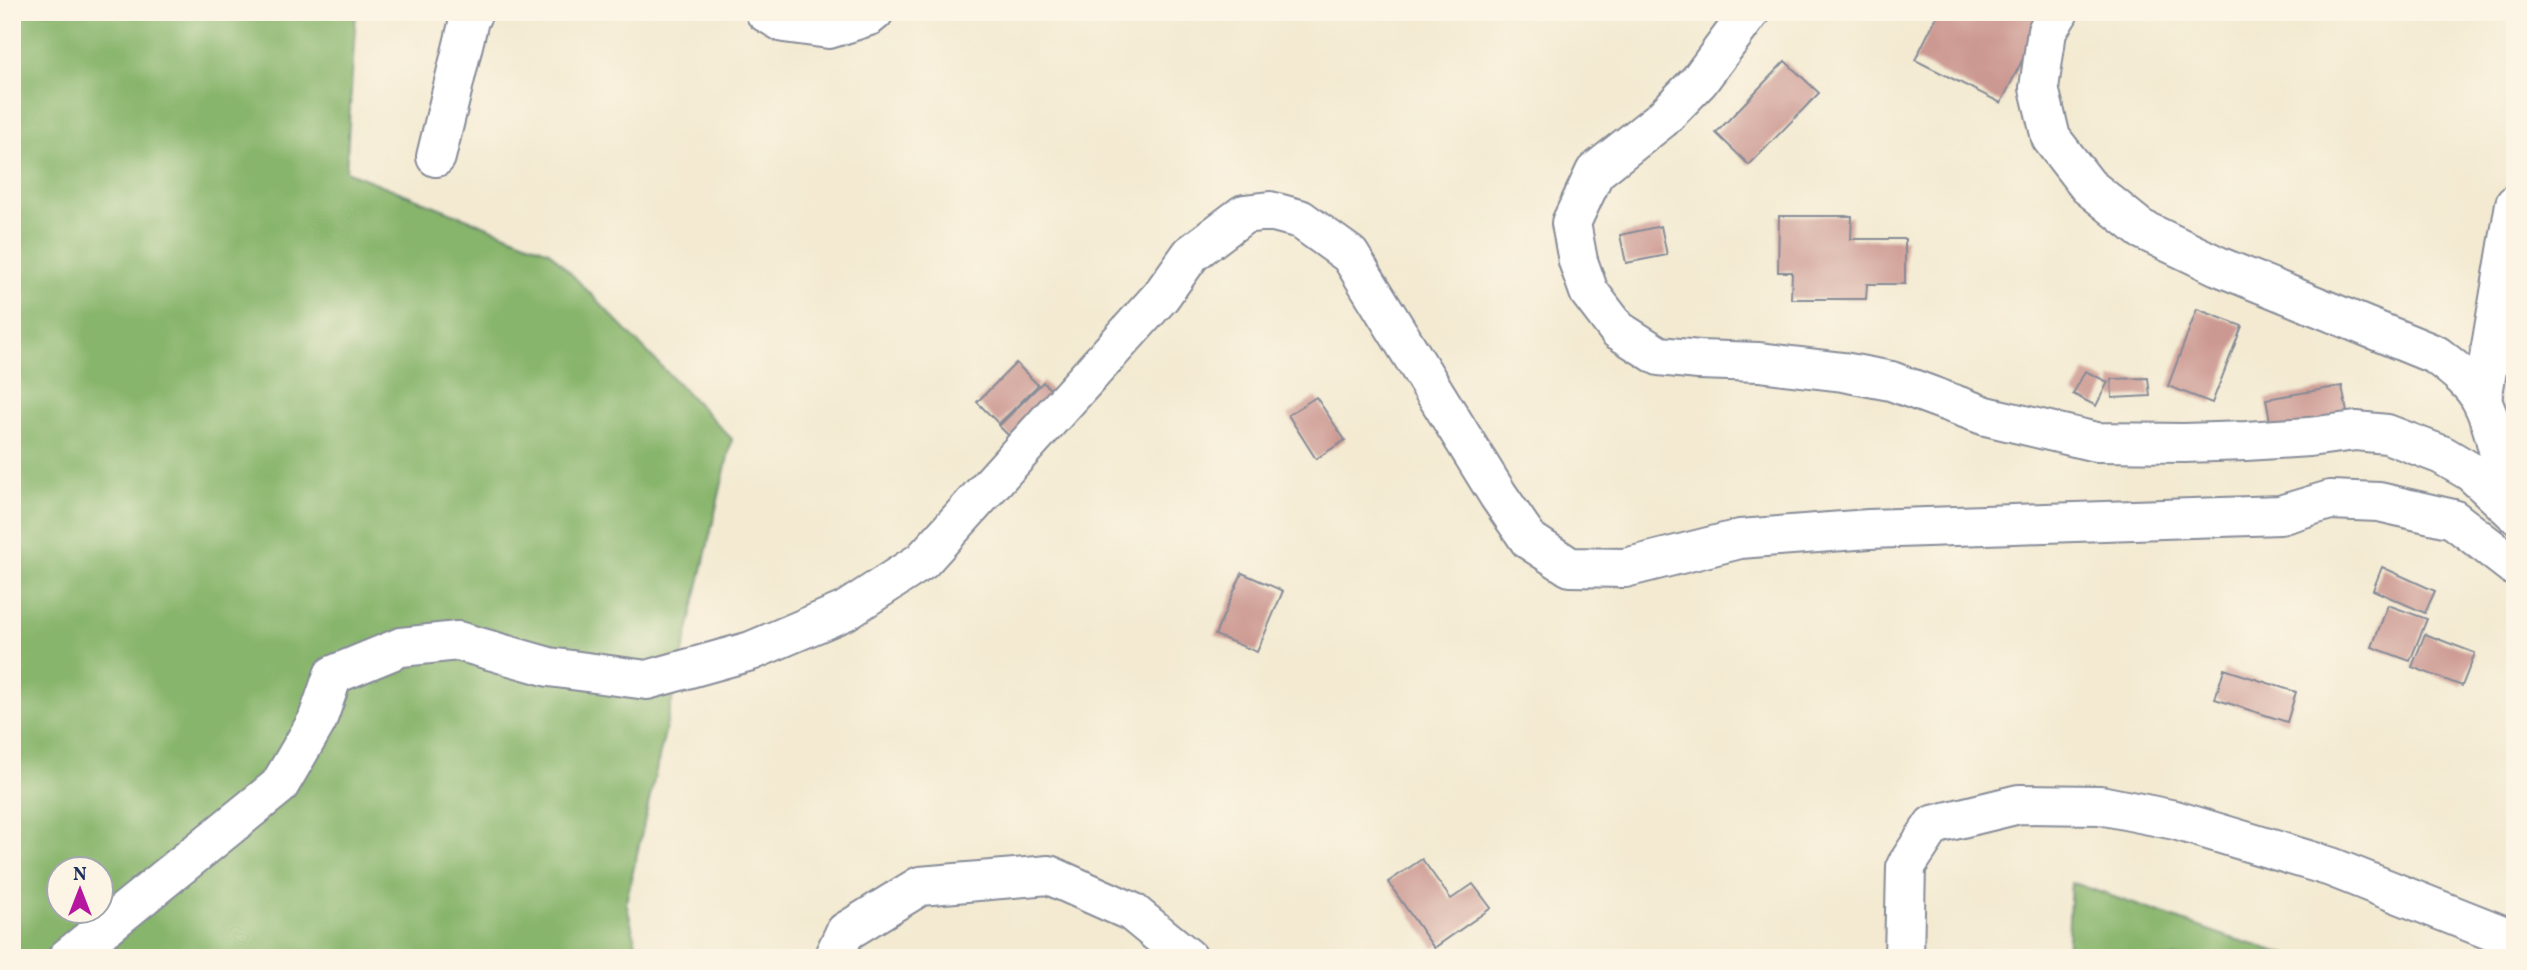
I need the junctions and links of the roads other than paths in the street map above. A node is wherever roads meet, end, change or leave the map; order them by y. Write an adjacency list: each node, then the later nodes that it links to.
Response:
1 (473, 12): 6 (street)
2 (765, 12): 3 (street)
3 (874, 12)
4 (1750, 12): 10 (street)
5 (2059, 12): 9 (street)
6 (436, 158)
7 (2515, 204): 8 (street)
8 (2503, 341): 9 (street)
9 (2482, 400): 10 (street)
10 (2514, 513)
11 (2515, 567): 13 (street)
12 (2515, 940): 16 (street)
13 (67, 958)
14 (833, 958): 15 (street)
15 (1188, 958)
16 (1903, 958)

